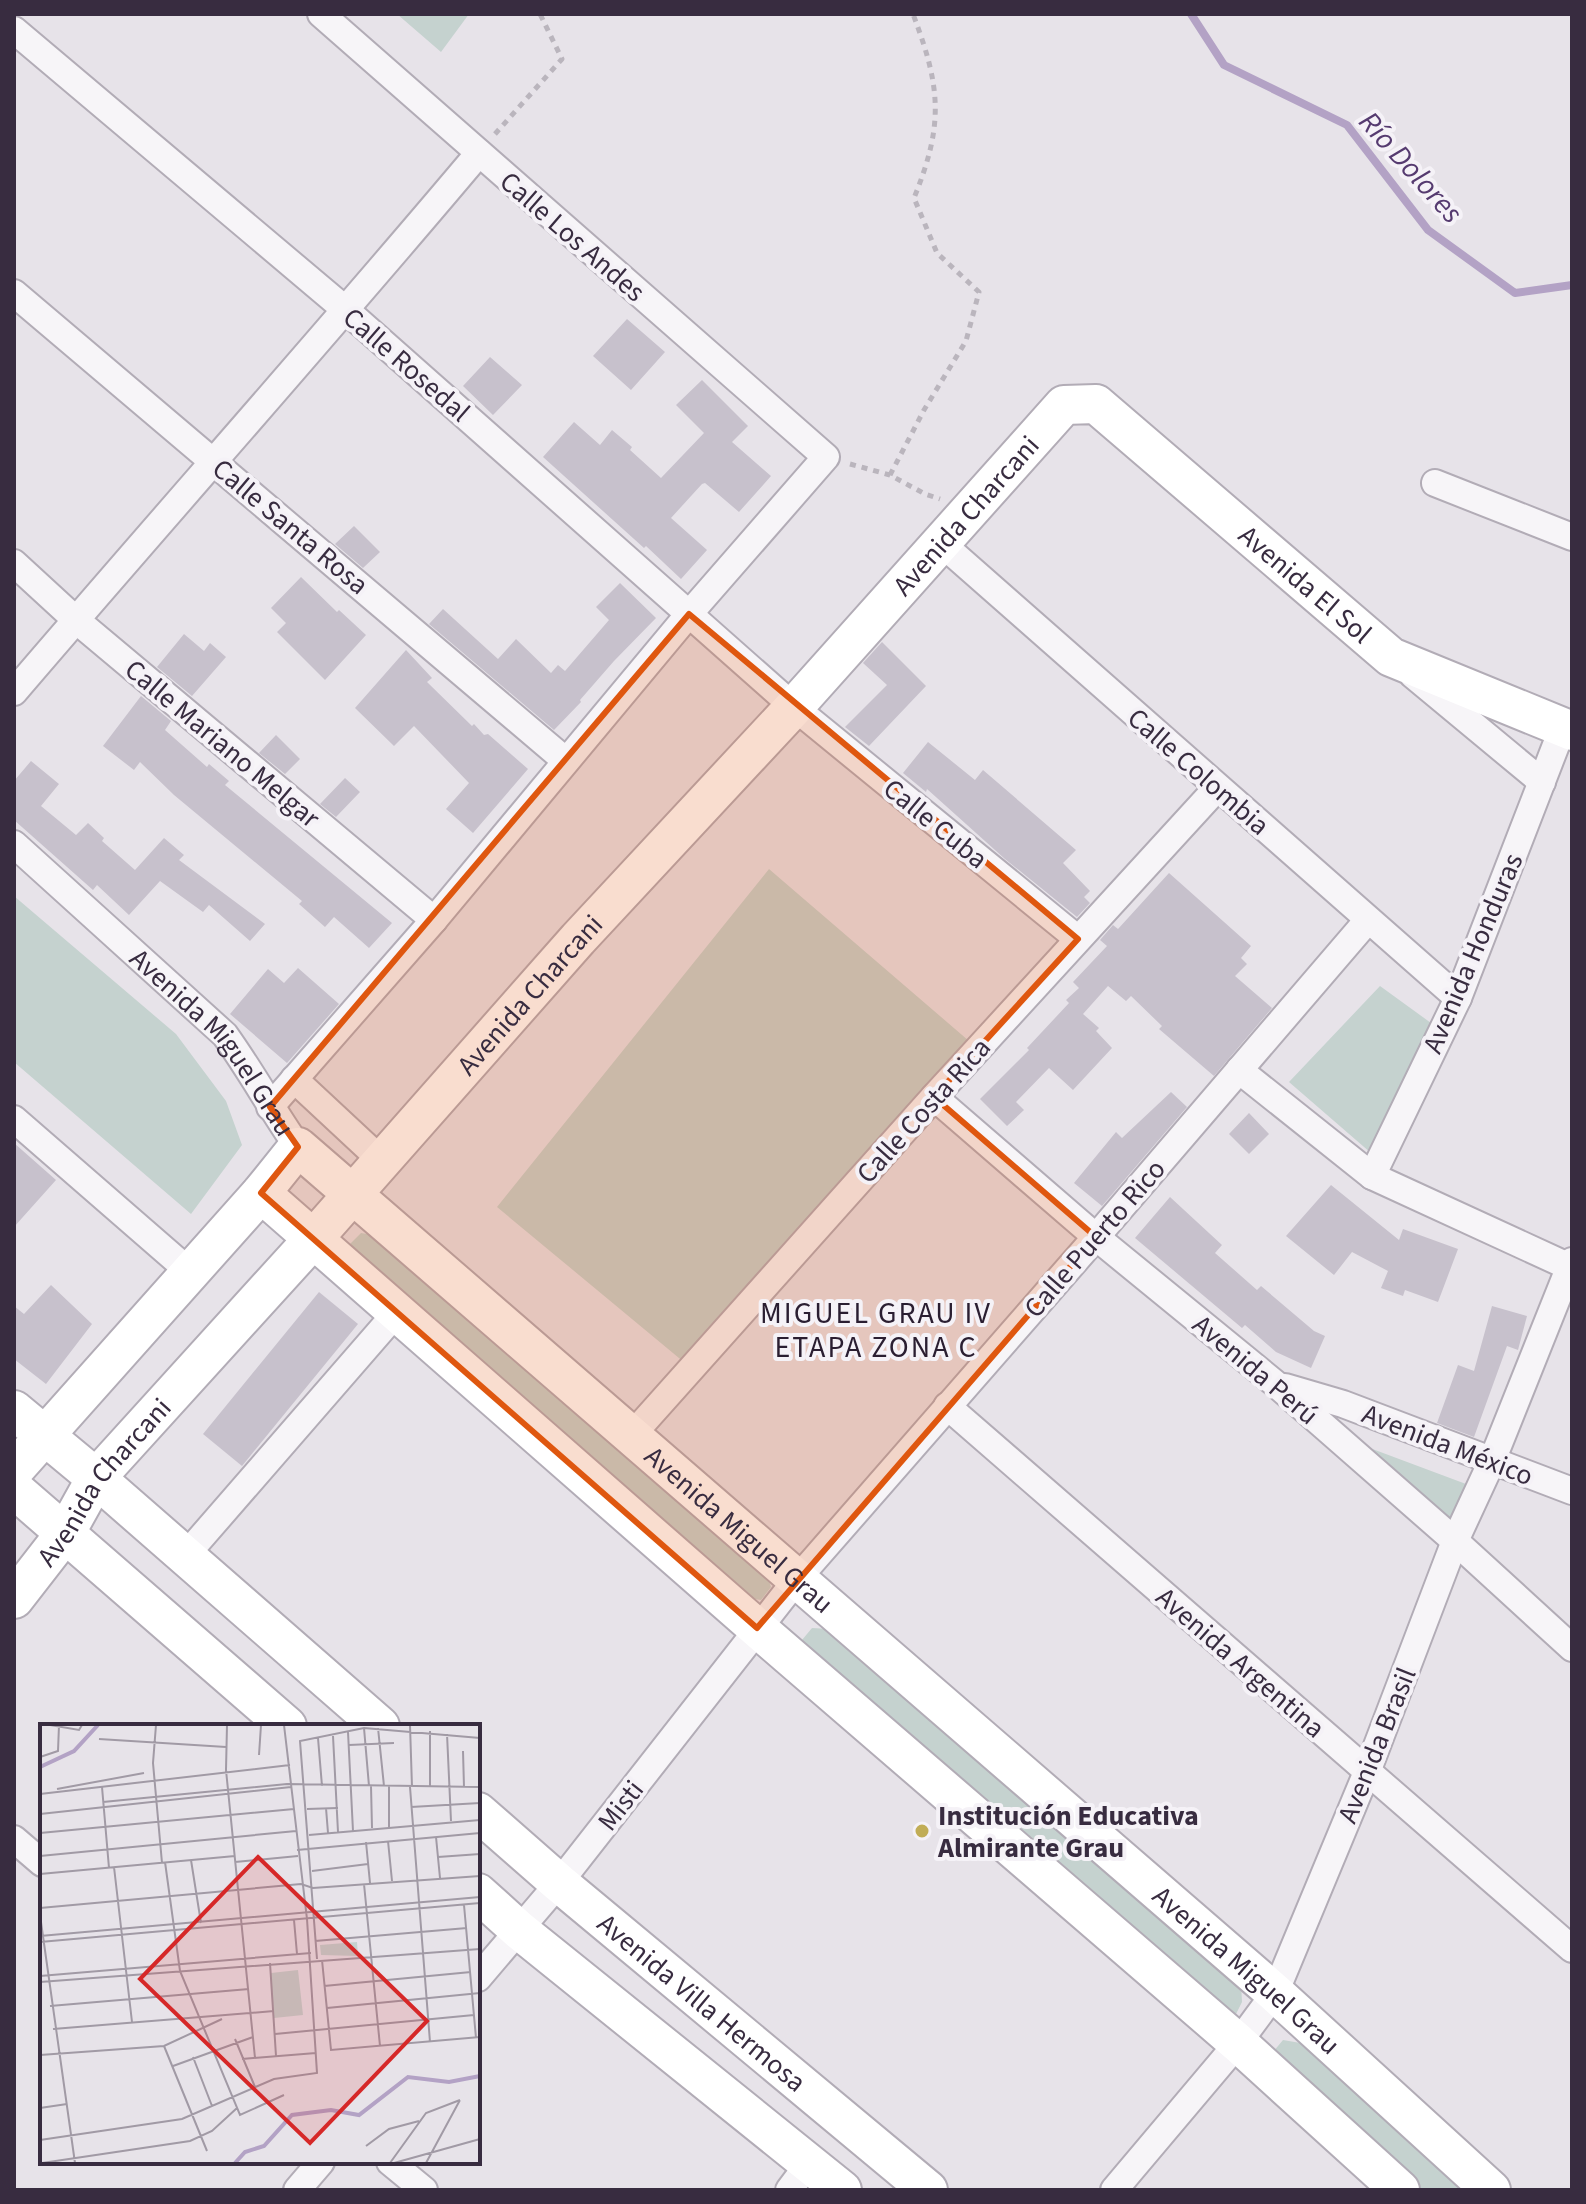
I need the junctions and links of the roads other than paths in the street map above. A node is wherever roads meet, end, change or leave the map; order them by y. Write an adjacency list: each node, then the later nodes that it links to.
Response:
1 (321, 14): 3 (street, Calle Los Andes)
2 (14, 30): 5 (street, Calle Rosedal)
3 (479, 153): 5 (street); 12 (street, Calle Los Andes)
4 (14, 293): 7 (street, Calle Santa Rosa)
5 (347, 311): 7 (street); 12 (street, Calle Rosedal)
6 (1064, 405): 10 (street, Avenida Charcani); 14 (street, Avenida El Sol)
7 (213, 460): 13 (street); 18 (street, Calle Santa Rosa)
8 (1435, 483): 9 (street)
9 (1572, 537)
10 (941, 543): 16 (street, Avenida Charcani); 20 (street, Calle Colombia)
11 (14, 563): 13 (street, Calle Mariano Melgar)
12 (689, 614): 16 (street, Calle Rosedal); 18 (street)
13 (76, 620): 15 (street); 22 (street, Calle Mariano Melgar)
14 (1391, 657): 17 (street, Avenida El Sol); 19 (street)
15 (14, 692)
16 (794, 707): 24 (street, Calle Cuba); 32 (street, Avenida Charcani)
17 (1567, 729): 19 (street, Avenida Honduras)
18 (566, 761): 22 (street)
19 (1542, 782): 25 (street, Avenida Honduras)
20 (1217, 788): 23 (street, Calle Colombia); 24 (street, Calle Costa Rica)
21 (14, 844): 29 (street, Avenida Miguel Grau)
22 (434, 920): 27 (street)
23 (1368, 920): 25 (street, Calle Colombia); 26 (street, Calle Puerto Rico)
24 (1078, 939): 28 (street, Calle Costa Rica)
25 (1458, 998): 33 (street, Avenida Honduras)
26 (1239, 1070): 33 (street); 36 (street, Calle Puerto Rico)
27 (294, 1079): 29 (street); 32 (street)
28 (934, 1097): 36 (street, Avenida Perú); 44 (street, Calle Costa Rica)
29 (270, 1107): 31 (street, Avenida Miguel Grau)
30 (14, 1119): 39 (street)
31 (298, 1147): 34 (street); 35 (street, Avenida Miguel Grau)
32 (381, 1160): 35 (street, Avenida Charcani)
33 (1372, 1176): 38 (street)
34 (261, 1193): 37 (street); 39 (street)
35 (351, 1193): 37 (street, Avenida Charcani); 44 (street, Avenida Miguel Grau)
36 (1096, 1237): 41 (street, Avenida Perú); 42 (street, Calle Puerto Rico)
37 (314, 1238): 40 (street); 48 (street, Avenida Charcani)
38 (1571, 1265): 46 (street, Avenida Brasil)
39 (190, 1272): 45 (street)
40 (397, 1312): 53 (street); 56 (street)
41 (1277, 1385): 46 (street, Avenida México); 52 (street, Avenida Perú)
42 (947, 1406): 54 (street, Calle Puerto Rico); 60 (street, Avenida Argentina)
43 (14, 1410): 45 (street)
44 (632, 1435): 54 (street, Avenida Miguel Grau)
45 (45, 1436): 47 (street); 48 (street)
46 (1492, 1461): 50 (street, Avenida México); 52 (street, Avenida Brasil)
47 (14, 1470)
48 (96, 1478): 51 (street, Avenida Charcani); 53 (street)
49 (14, 1489): 51 (street)
50 (1572, 1491)
51 (66, 1532): 55 (street, Avenida Charcani); 58 (street)
52 (1455, 1541): 57 (street, Avenida Perú); 60 (street, Avenida Brasil)
53 (185, 1556): 59 (street)
54 (798, 1578): 56 (street, Calle Puerto Rico); 69 (street, Avenida Miguel Grau)
55 (14, 1599)
56 (757, 1628): 64 (street, Misti); 70 (street)
57 (1572, 1648)
58 (285, 1724)
59 (378, 1724)
60 (1367, 1772): 67 (street, Avenida Argentina); 69 (street, Avenida Brasil)
61 (480, 1814): 64 (street, Avenida Villa Hermosa)
62 (14, 1839): 63 (street)
63 (40, 1861)
64 (559, 1883): 66 (street, Misti); 77 (street, Avenida Villa Hermosa)
65 (480, 1895): 66 (street, Avenida Villa Hermosa)
66 (519, 1930): 68 (street, Misti); 73 (street, Avenida Villa Hermosa)
67 (1572, 1949)
68 (480, 1976)
69 (1275, 1993): 70 (street, Avenida Brasil); 80 (street, Avenida Miguel Grau)
70 (1238, 2043): 78 (street, Avenida Brasil); 79 (street)
71 (319, 2164): 74 (street)
72 (392, 2164): 75 (street)
73 (800, 2176): 76 (street, Avenida Villa Hermosa)
74 (297, 2190)
75 (424, 2190)
76 (842, 2190)
77 (928, 2190)
78 (1114, 2190)
79 (1400, 2190)
80 (1491, 2190)

